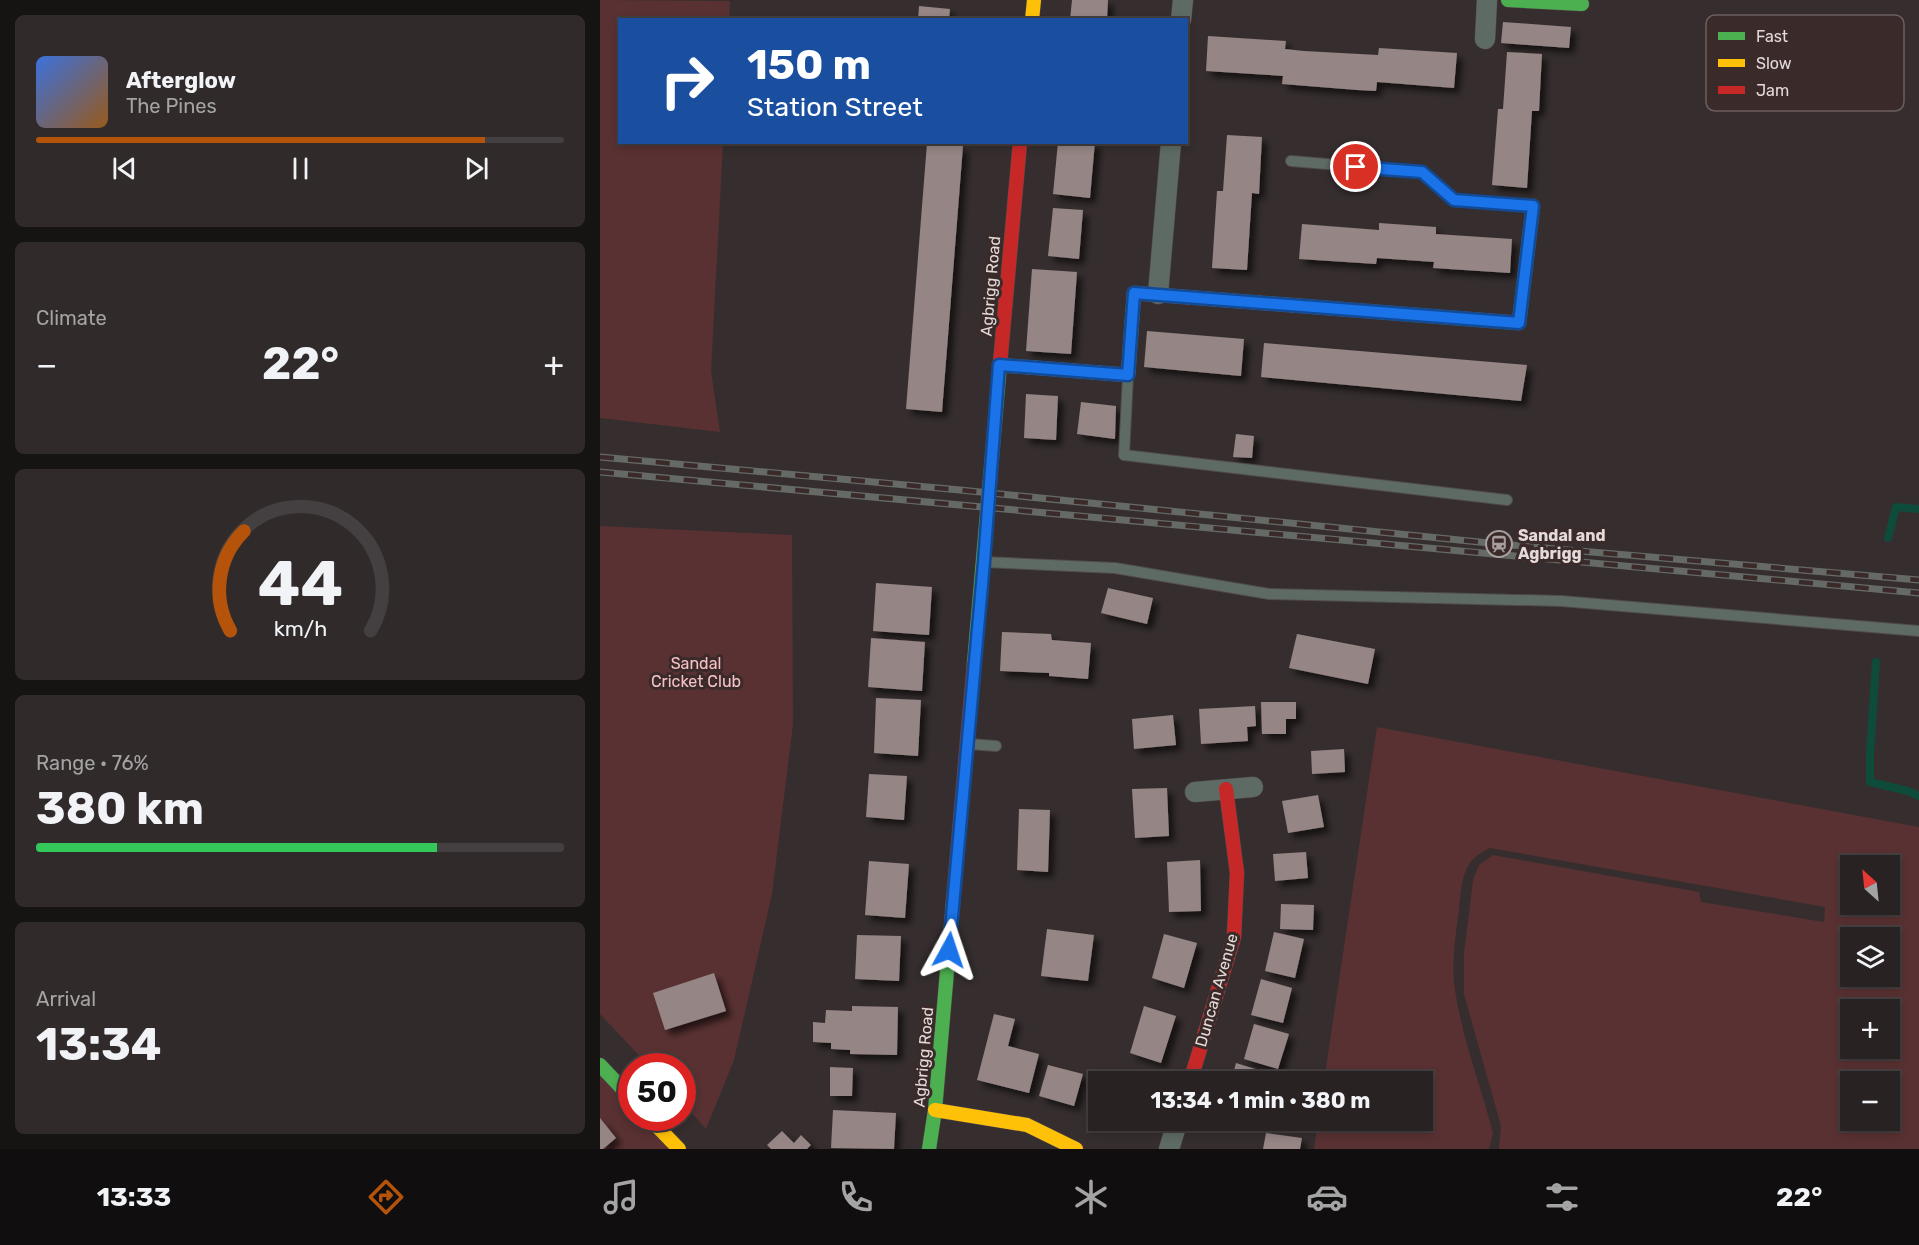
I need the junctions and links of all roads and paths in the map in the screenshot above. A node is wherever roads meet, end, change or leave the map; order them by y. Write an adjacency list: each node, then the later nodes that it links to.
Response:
1 (1034, 0): 6 (street)
2 (1183, 0): 7 (street)
3 (1487, 0): 8 (street)
4 (1508, 0): 5 (street)
5 (1582, 4)
6 (1032, 18)
7 (1181, 18)
8 (1485, 39)
9 (1020, 144): 14 (street, Agbrigg Road)
10 (1171, 144): 13 (street)
11 (1291, 161): 12 (lane)
12 (1533, 206): 13 (street)
13 (1158, 294): 15 (street)
14 (999, 365): 15 (street); 17 (street, Agbrigg Road)
15 (1128, 375): 16 (lane)
16 (1507, 500)
17 (984, 562): 18 (lane); 19 (street, Agbrigg Road)
18 (1919, 631)
19 (968, 744): 20 (lane); 27 (street, Agbrigg Road)
20 (996, 747)
21 (1253, 787): 22 (street)
22 (1226, 789): 23 (street); 25 (street, Duncan Avenue)
23 (1195, 792)
24 (600, 1065): 26 (street)
25 (1193, 1071)
26 (618, 1084)
27 (935, 1110): 31 (street, Agbrigg Road); 32 (street)
28 (662, 1131): 30 (street)
29 (1175, 1131): 33 (street)
30 (679, 1149)
31 (929, 1149)
32 (1076, 1149)
33 (1169, 1149)

